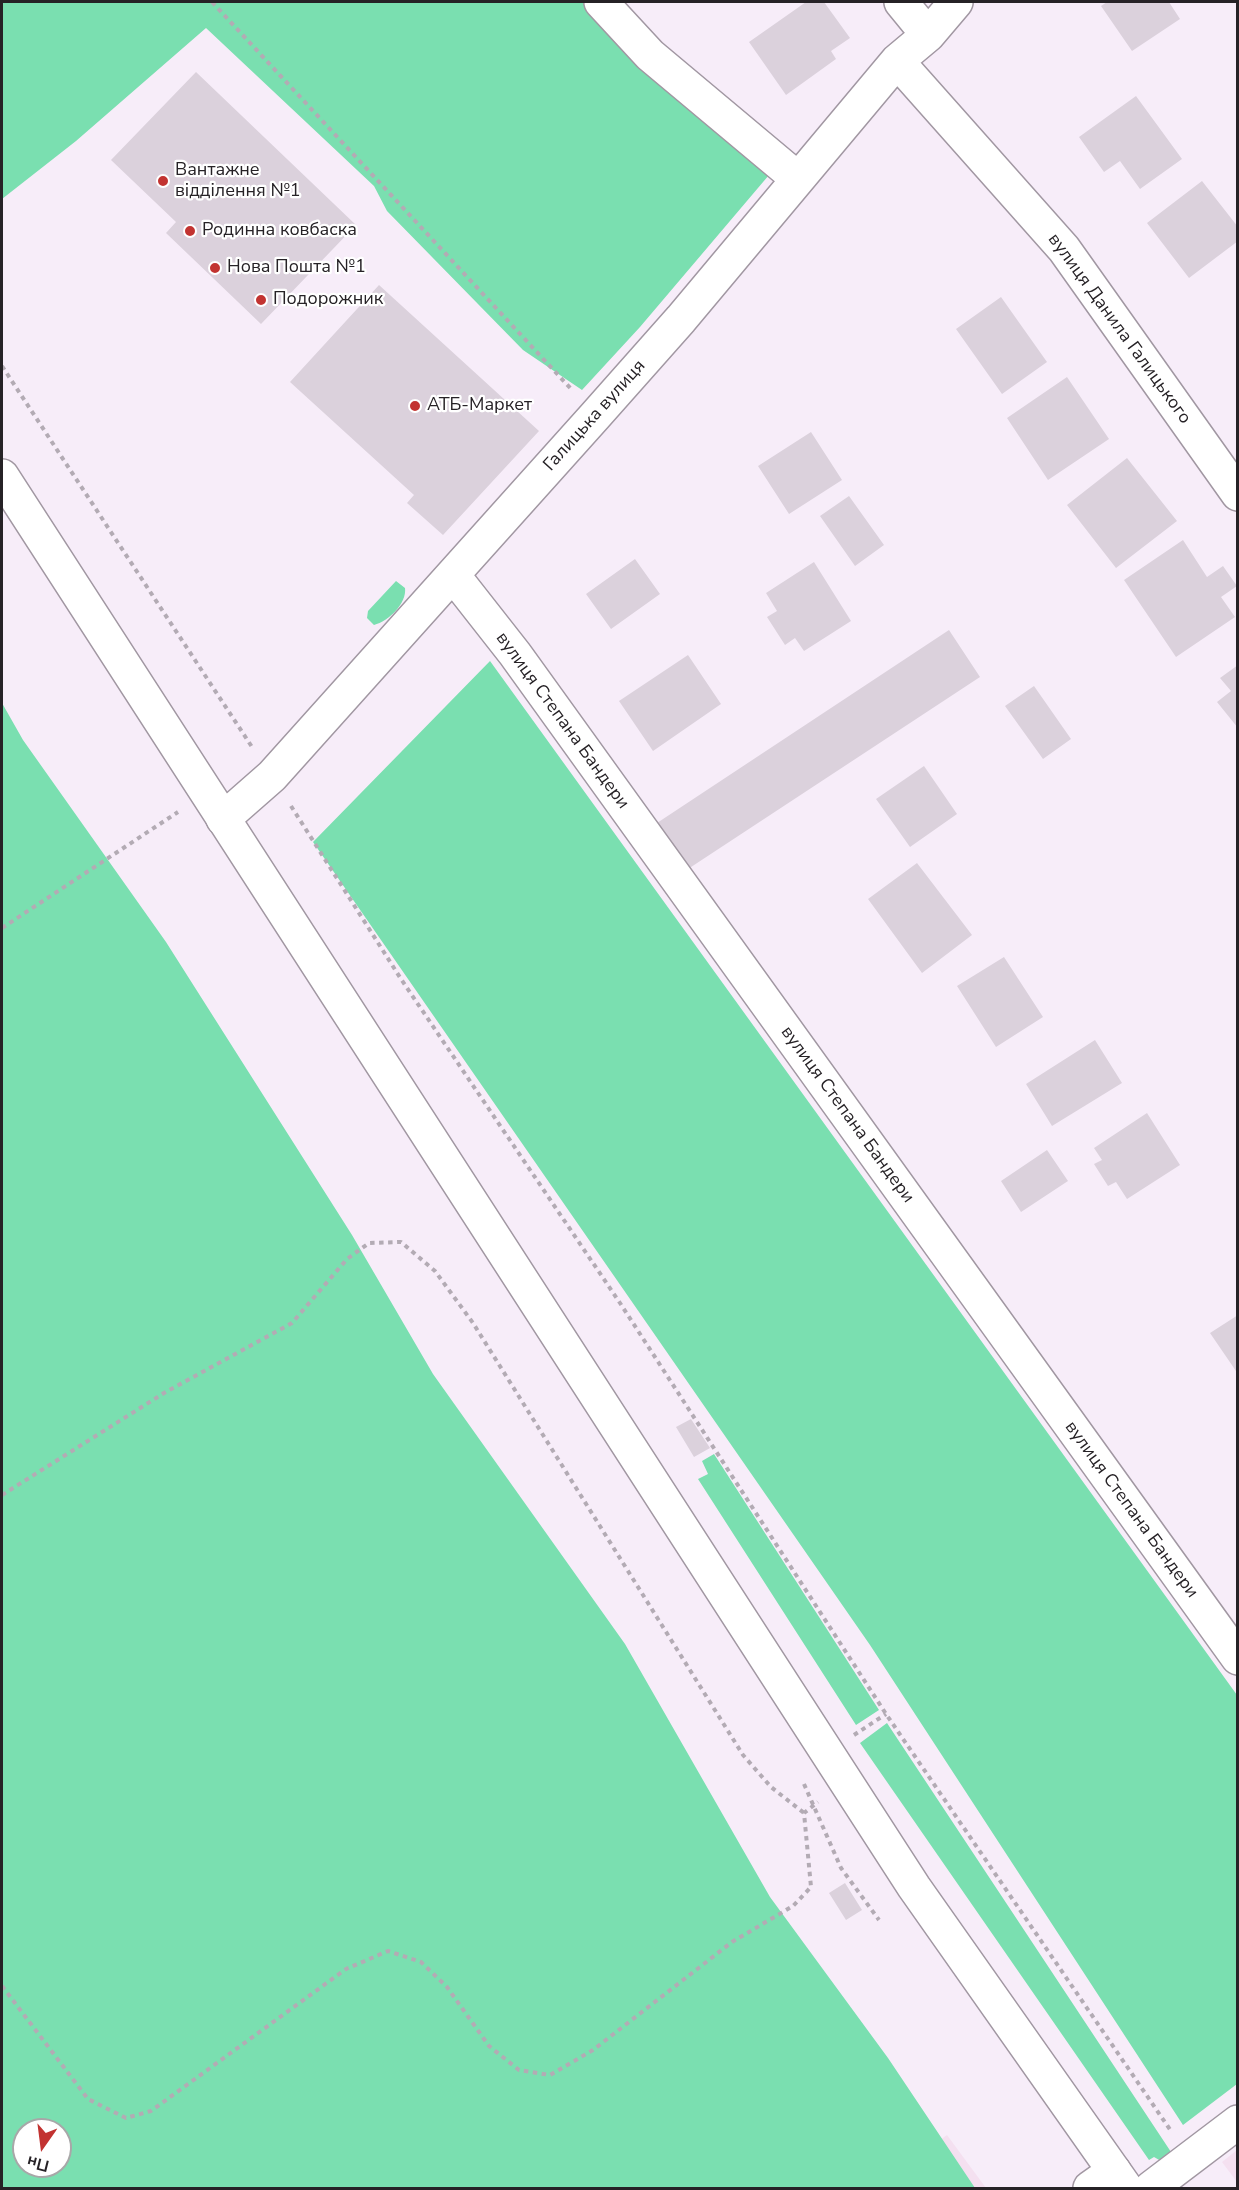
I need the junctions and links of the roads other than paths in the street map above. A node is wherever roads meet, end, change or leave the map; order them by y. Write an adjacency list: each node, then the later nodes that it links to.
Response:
1 (602, 2): 6 (street)
2 (901, 2): 4 (street)
3 (956, 2): 4 (street, Галицька вулиця)
4 (928, 35): 5 (street, Галицька вулиця)
5 (897, 61): 6 (street, Галицька вулиця); 8 (street, вулиця Данила Галицького)
6 (798, 179): 9 (street, Галицька вулиця)
7 (2, 476): 10 (street)
8 (1238, 494)
9 (453, 575): 10 (street, Галицька вулиця); 11 (street, вулиця Степана Бандери)
10 (223, 819): 13 (street)
11 (1238, 1658)
12 (1238, 2122): 14 (street)
13 (1110, 2183)
14 (1151, 2188)

